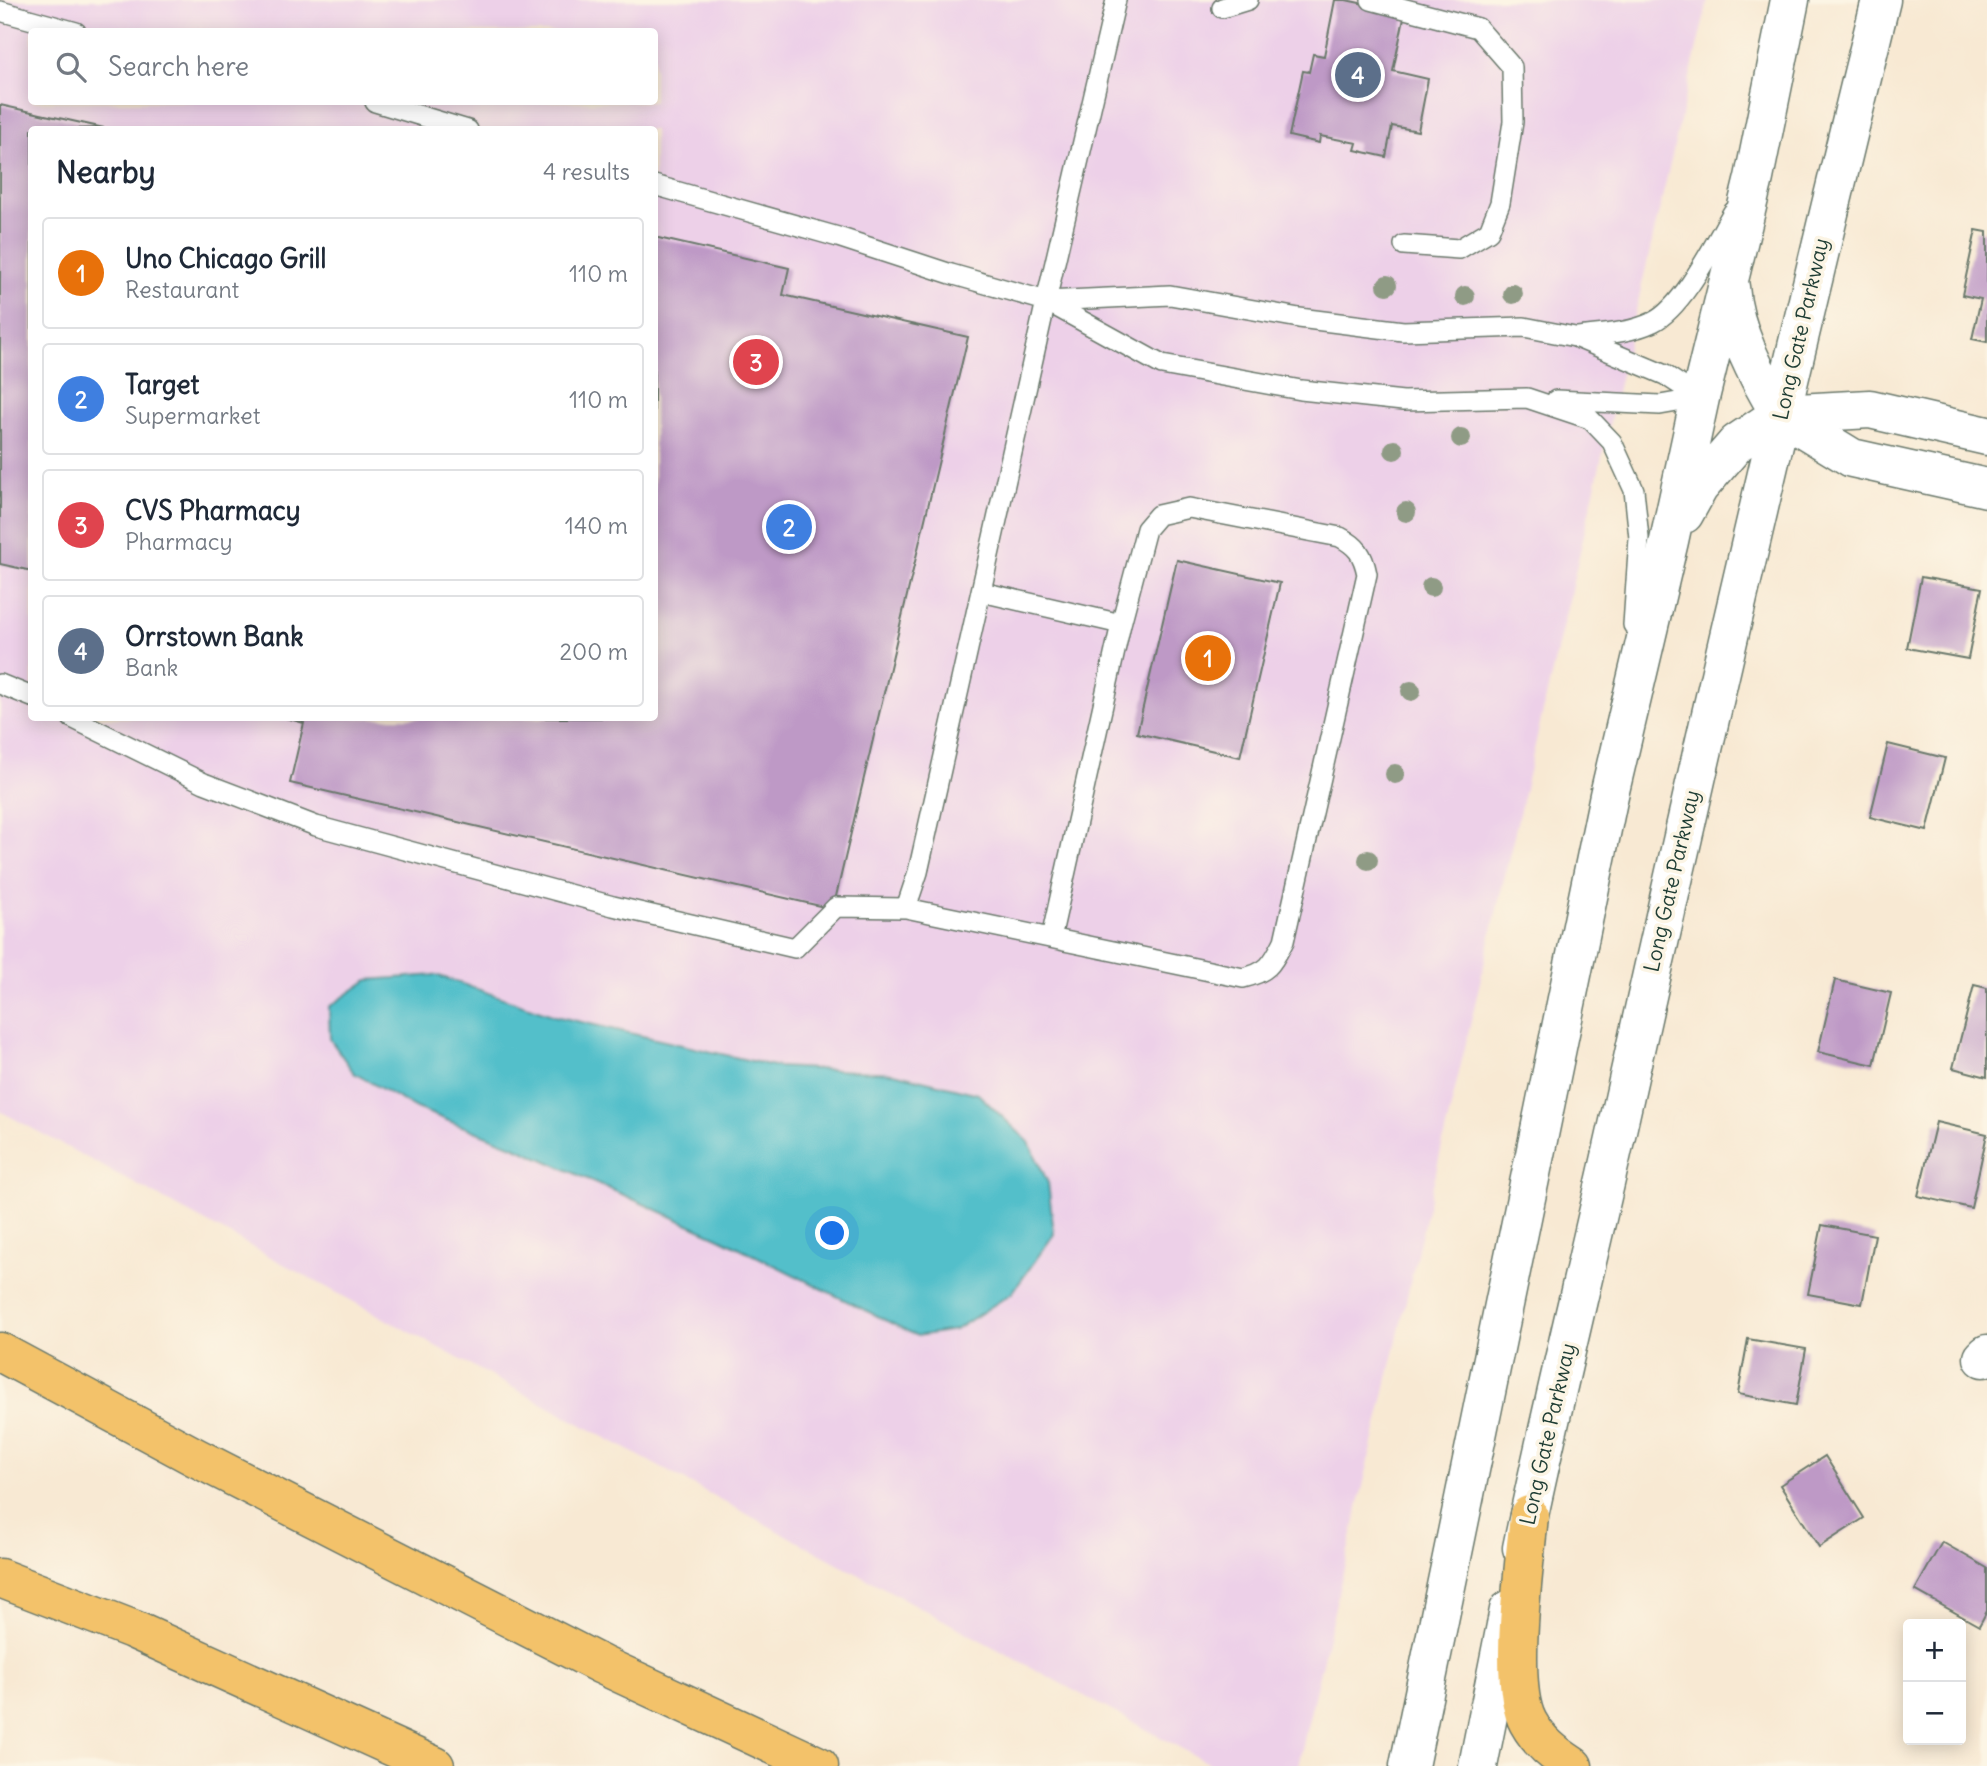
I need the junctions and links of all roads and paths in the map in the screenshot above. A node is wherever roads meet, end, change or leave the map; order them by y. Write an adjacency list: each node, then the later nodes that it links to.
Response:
1 (1116, 0): 15 (lane)
2 (1248, 0): 6 (lane)
3 (1371, 0): 13 (lane)
4 (1790, 0): 11 (street)
5 (1881, 0): 16 (street, Long Gate Parkway)
6 (1222, 8)
7 (0, 11): 8 (lane)
8 (62, 28)
9 (385, 105): 10 (lane)
10 (455, 126)
11 (1754, 178): 14 (street); 17 (lane)
12 (658, 186): 15 (lane)
13 (1404, 245)
14 (1729, 278): 18 (street); 20 (street)
15 (1046, 301): 17 (lane); 19 (lane); 27 (lane)
16 (1804, 314): 18 (street); 21 (street, Long Gate Parkway)
17 (1575, 337): 20 (lane)
18 (1754, 365): 20 (street); 21 (street)
19 (1527, 398): 20 (lane); 31 (lane)
20 (1700, 398): 23 (street); 25 (street)
21 (1780, 414): 22 (street); 23 (street); 24 (street); 26 (street, Long Gate Parkway)
22 (1987, 436)
23 (1726, 455): 25 (street); 26 (street)
24 (1987, 488)
25 (1669, 541): 31 (street)
26 (1748, 561): 36 (street, Long Gate Parkway)
27 (982, 592): 28 (lane); 33 (lane)
28 (1121, 624): 34 (lane); 34 (lane)
29 (0, 684): 30 (lane)
30 (28, 695)
31 (1628, 705): 40 (street)
32 (78, 721): 33 (lane)
33 (906, 908): 34 (lane)
34 (1051, 938)
35 (0, 1352): 39 (highway)
36 (1529, 1515): 41 (street, Long Gate Parkway); 42 (highway)
37 (0, 1577): 38 (highway)
38 (435, 1766)
39 (819, 1766)
40 (1409, 1766)
41 (1478, 1766)
42 (1573, 1766)

